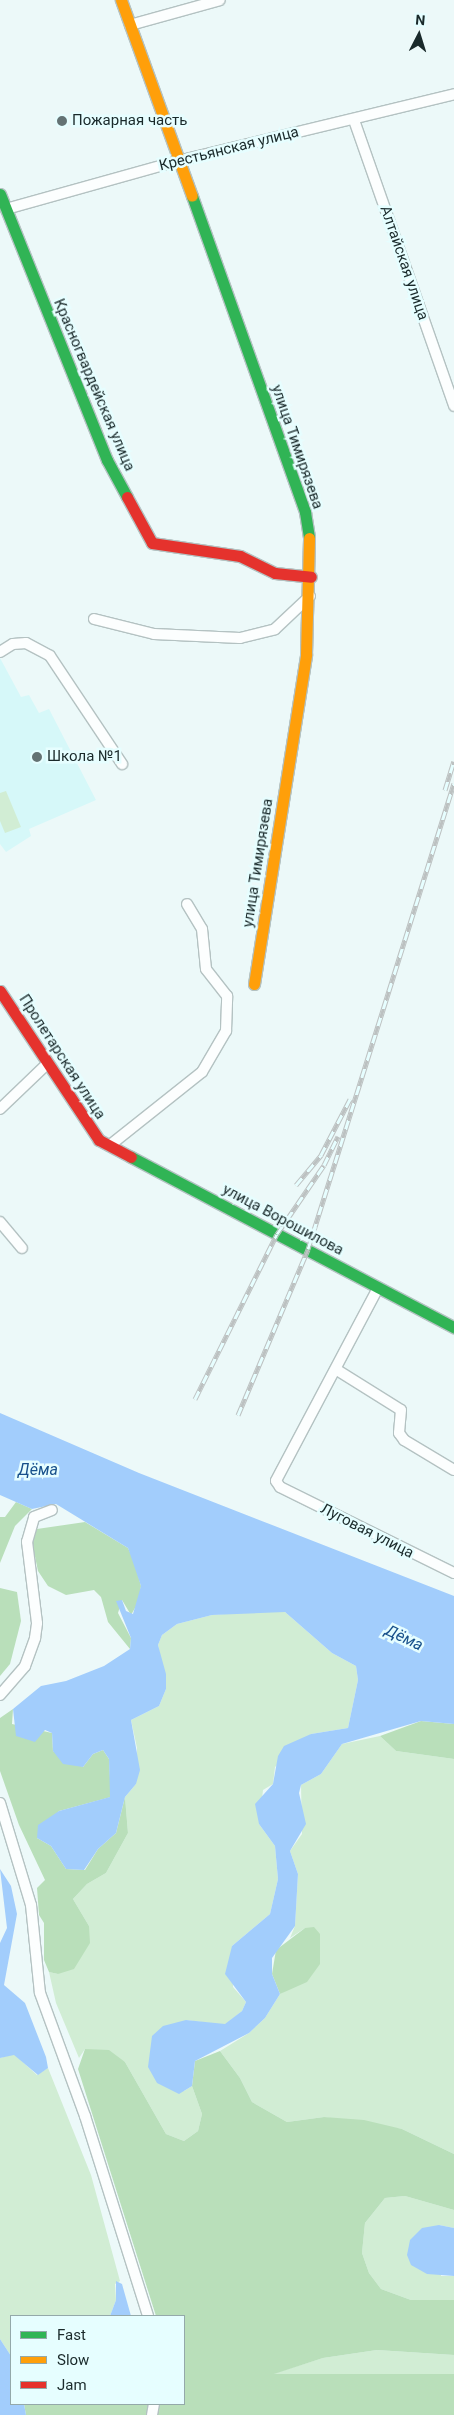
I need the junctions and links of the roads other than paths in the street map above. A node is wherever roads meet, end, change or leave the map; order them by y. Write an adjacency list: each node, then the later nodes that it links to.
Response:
1 (121, 0): 3 (street, улица Тимирязева)
2 (220, 0): 3 (street)
3 (130, 24): 6 (street, улица Тимирязева)
4 (454, 94): 5 (street, Крестьянская улица)
5 (354, 120): 6 (street, Крестьянская улица); 9 (street, Алтайская улица)
6 (178, 161): 8 (street, Крестьянская улица); 10 (street, улица Тимирязева)
7 (0, 194): 8 (street, Красногвардейская улица)
8 (6, 209): 10 (street, Красногвардейская улица)
9 (454, 406)
10 (311, 577): 11 (street, улица Тимирязева)
11 (311, 596): 12 (street); 16 (street, улица Тимирязева)
12 (94, 619)
13 (0, 652): 14 (street)
14 (122, 764)
15 (187, 904): 20 (street)
16 (254, 984)
17 (0, 991): 18 (street, Пролетарская улица)
18 (48, 1064): 19 (street); 20 (street, Пролетарская улица)
19 (0, 1109)
20 (104, 1143): 23 (street, улица Ворошилова)
21 (0, 1222): 22 (street)
22 (22, 1248)
23 (378, 1288): 24 (street, улица Ворошилова); 25 (street)
24 (454, 1327)
25 (337, 1370): 26 (street); 28 (street, Луговая улица)
26 (454, 1470)
27 (52, 1510): 29 (street)
28 (454, 1574)
29 (0, 1695)
30 (0, 1804): 31 (street)
31 (148, 2315)

